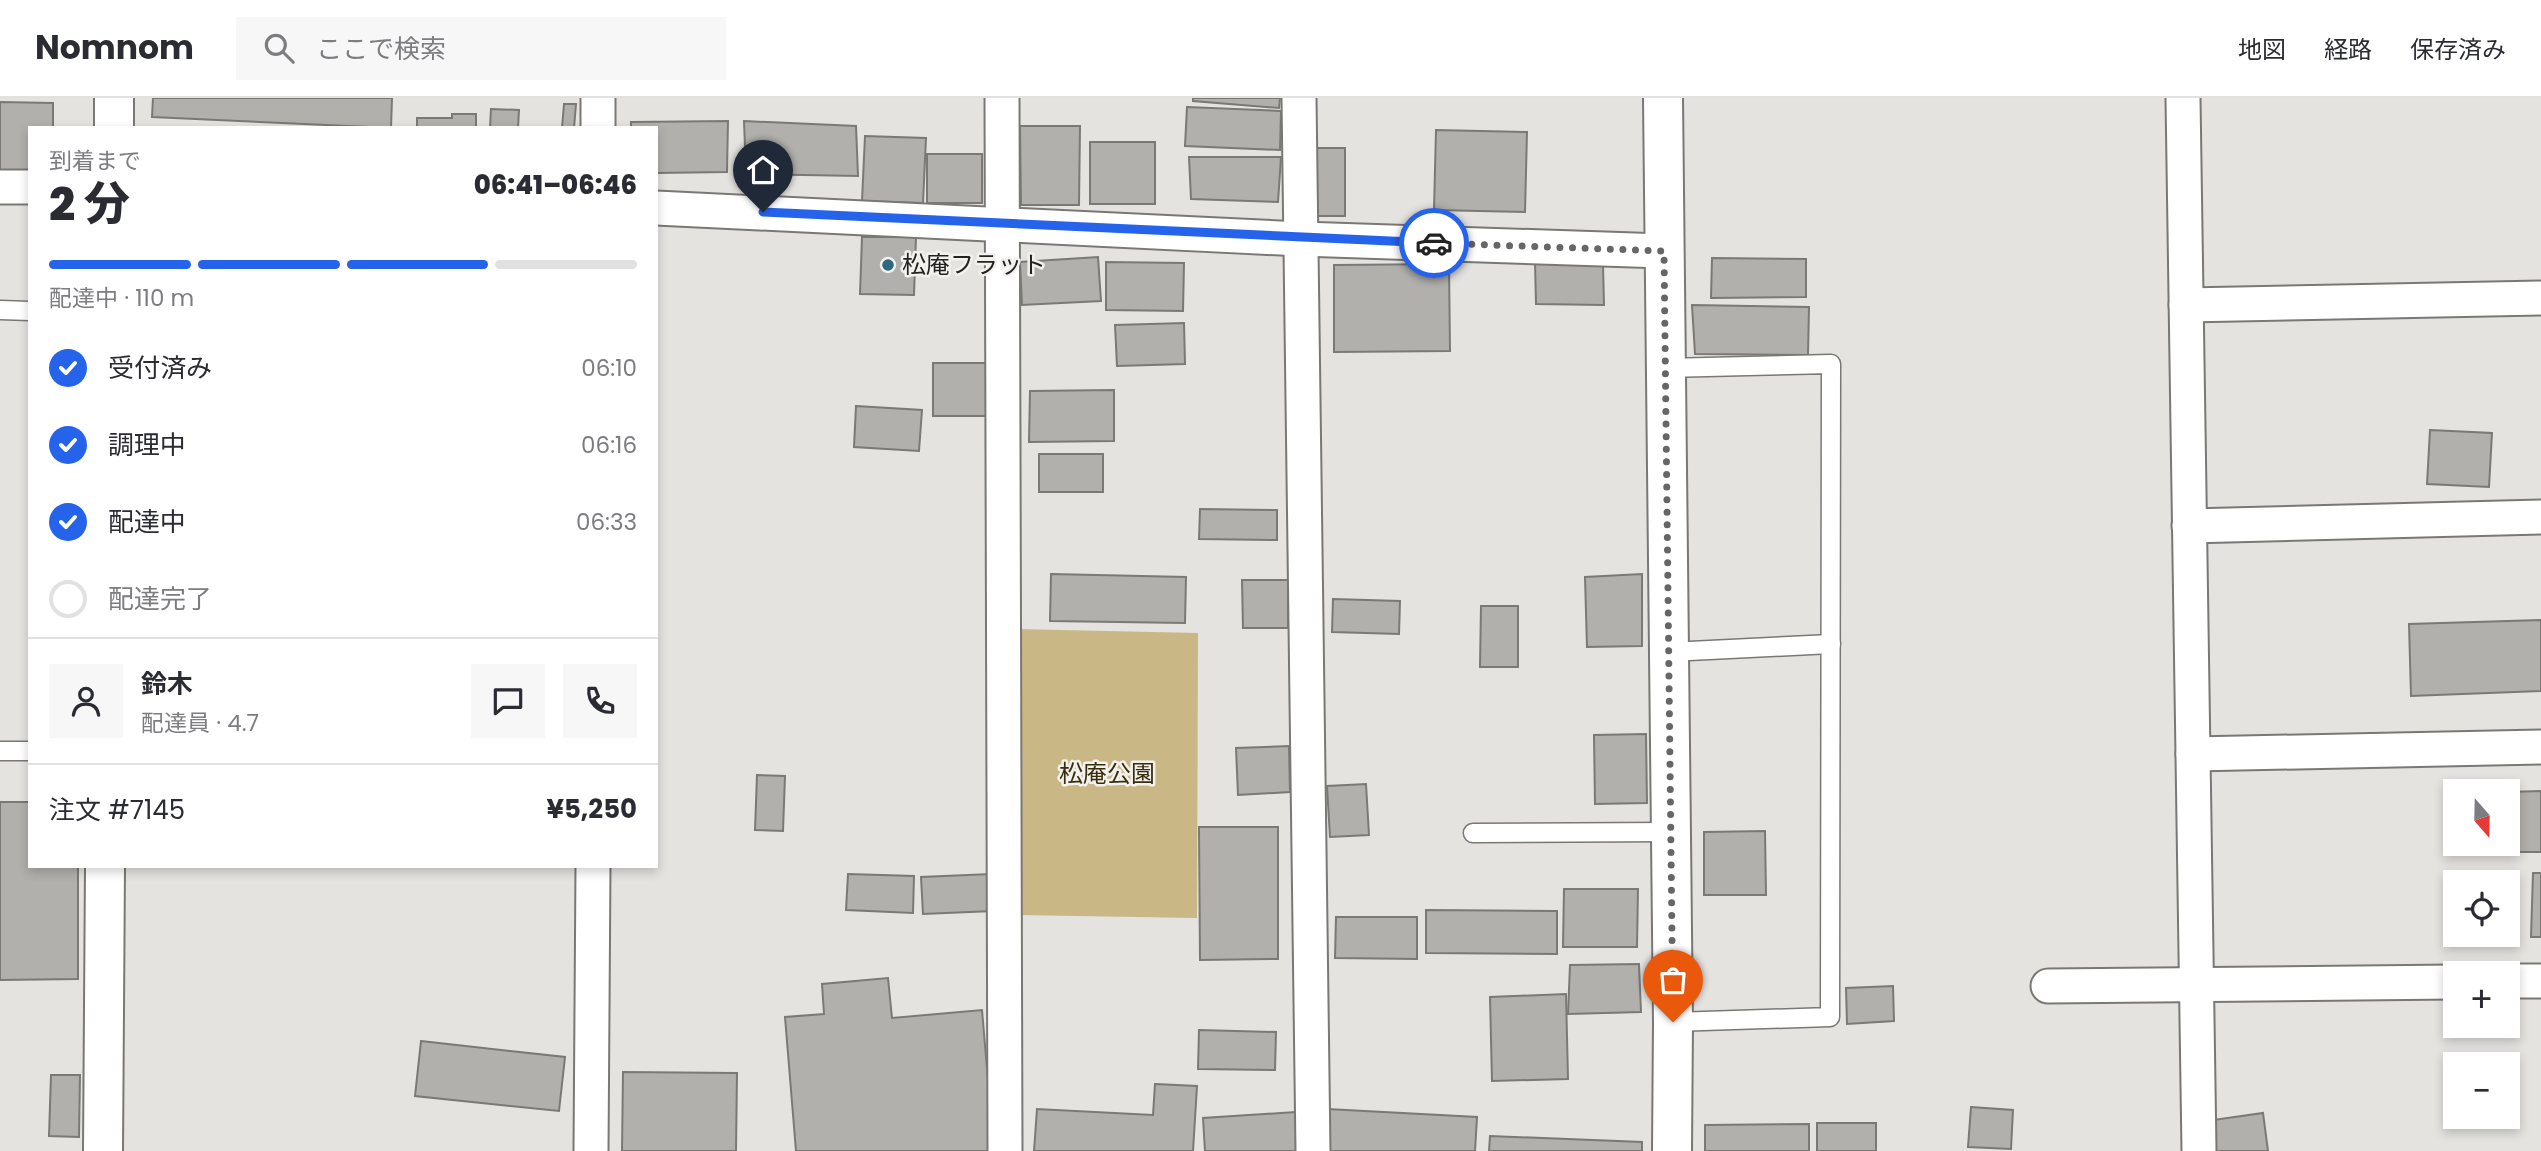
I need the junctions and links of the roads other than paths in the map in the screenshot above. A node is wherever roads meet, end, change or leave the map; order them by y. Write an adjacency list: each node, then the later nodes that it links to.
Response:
1 (114, 98): 7 (street)
2 (598, 98): 8 (street)
3 (1002, 98): 12 (street)
4 (1299, 98): 13 (street)
5 (1663, 98): 14 (street)
6 (2183, 98): 16 (street)
7 (114, 126)
8 (598, 126)
9 (0, 187): 10 (street)
10 (28, 187)
11 (658, 208): 12 (street)
12 (1004, 223): 13 (street); 40 (street)
13 (1301, 239): 14 (street); 41 (street)
14 (1664, 251): 19 (street)
15 (2541, 298): 16 (street)
16 (2186, 305): 21 (street)
17 (0, 310): 18 (lane)
18 (28, 311)
19 (1665, 368): 22 (lane); 23 (street)
20 (2541, 517): 21 (street)
21 (2189, 526): 27 (street)
22 (1831, 643): 23 (lane); 37 (lane)
23 (1669, 652): 28 (street)
24 (2541, 747): 27 (street)
25 (0, 751): 26 (lane)
26 (28, 751)
27 (2193, 754): 35 (street)
28 (1671, 832): 29 (lane); 37 (street)
29 (1473, 833)
30 (105, 868): 38 (street)
31 (593, 868): 39 (street)
32 (2520, 981): 33 (street)
33 (2541, 981)
34 (2443, 982): 35 (street)
35 (2196, 984): 36 (street); 43 (street)
36 (2048, 986)
37 (1673, 1022): 42 (street)
38 (103, 1151)
39 (591, 1151)
40 (1005, 1151)
41 (1313, 1151)
42 (1672, 1151)
43 (2199, 1151)

